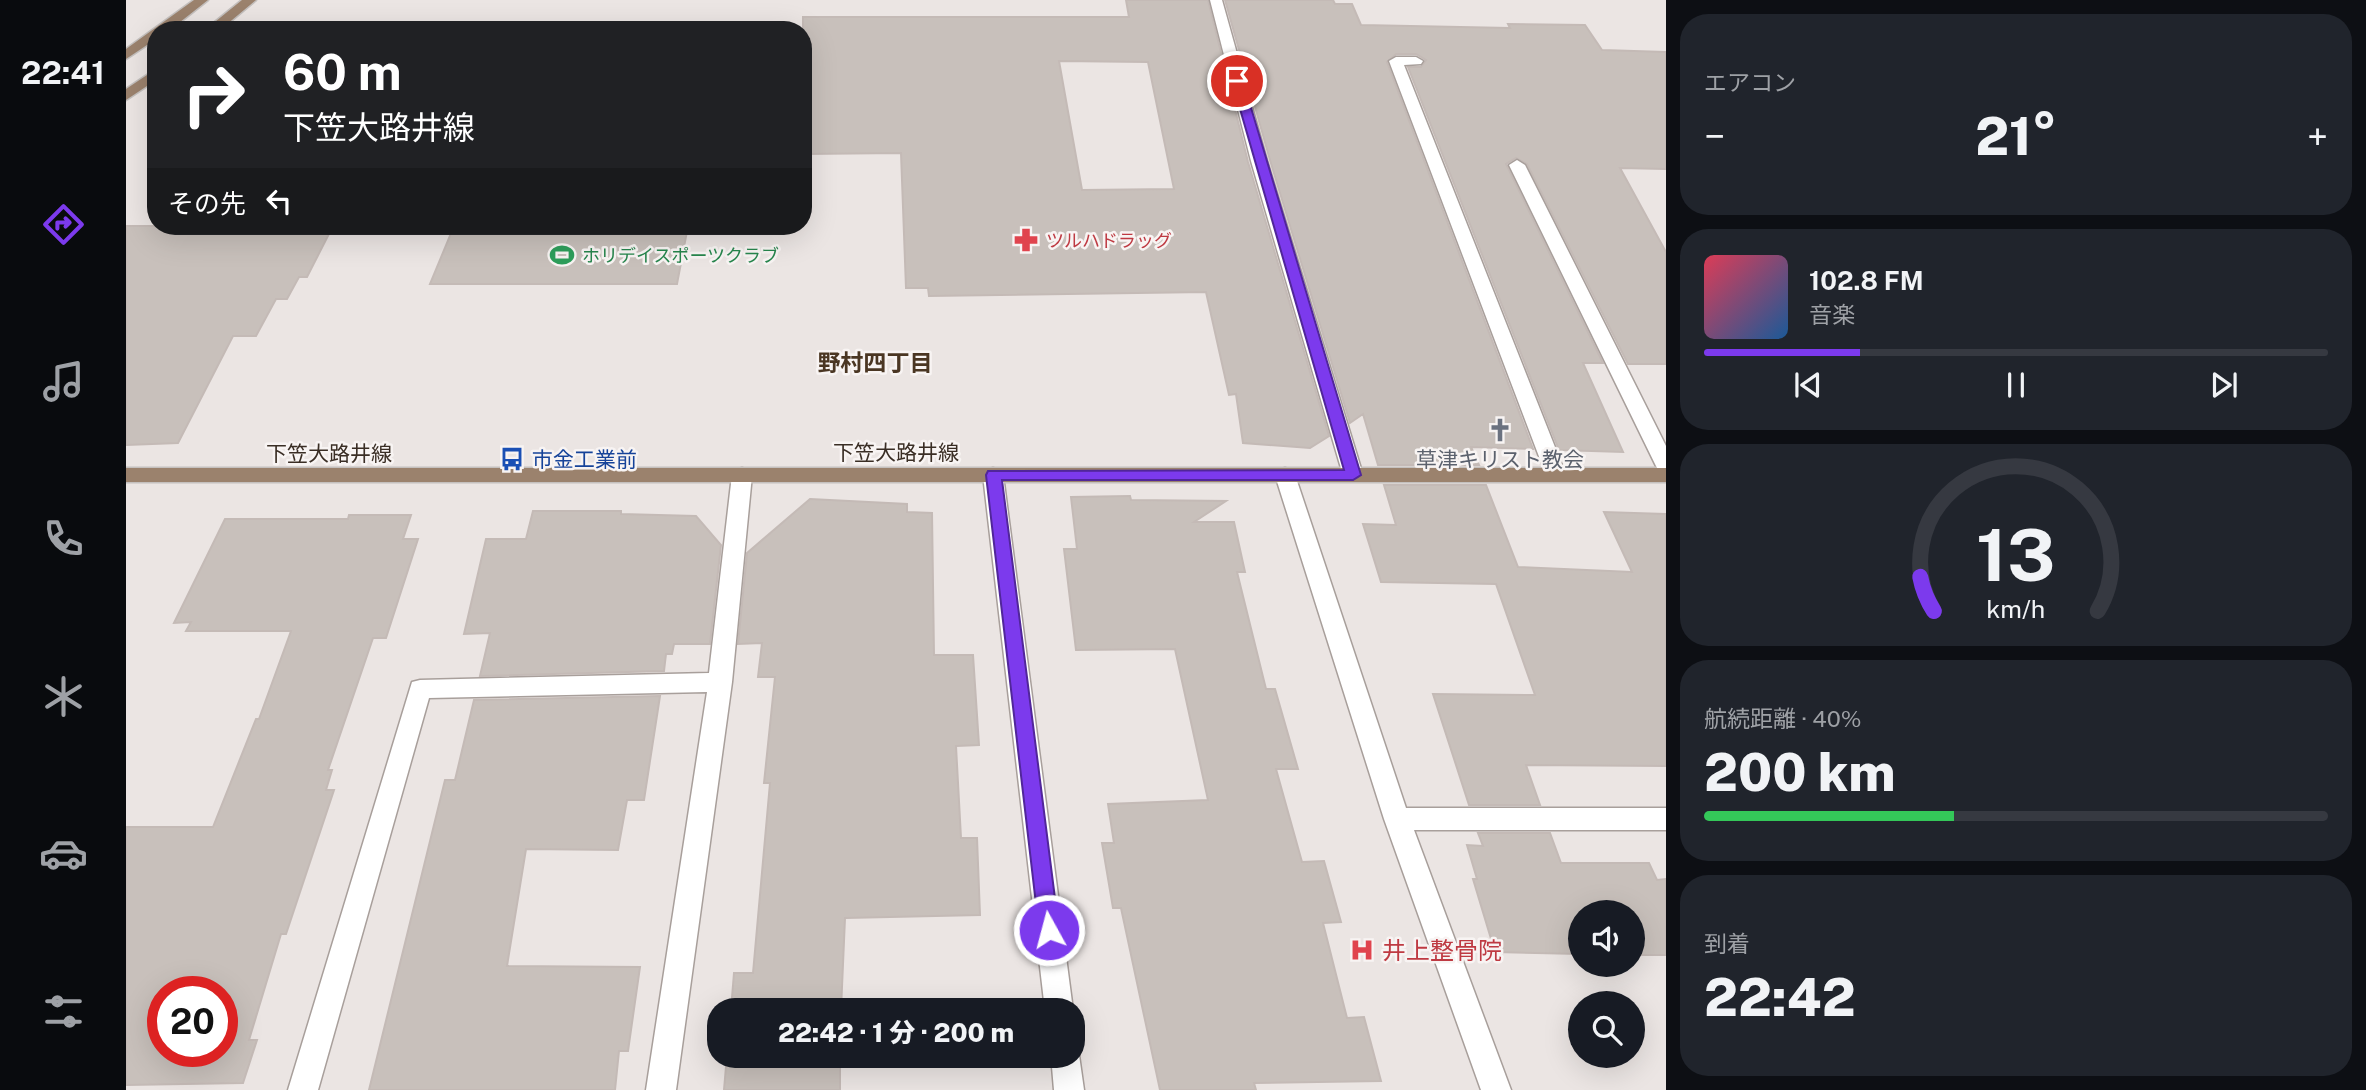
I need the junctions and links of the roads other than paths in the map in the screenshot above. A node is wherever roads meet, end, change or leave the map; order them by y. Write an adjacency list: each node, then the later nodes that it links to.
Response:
1 (202, 0): 4 (main road)
2 (250, 0): 5 (main road)
3 (1216, 0): 17 (street)
4 (173, 21)
5 (223, 21)
6 (147, 40): 7 (main road)
7 (126, 55)
8 (1416, 61): 18 (street)
9 (147, 79): 10 (main road)
10 (128, 93)
11 (1517, 165): 12 (street)
12 (1666, 466)
13 (126, 475): 14 (main road, 下笠大路井線)
14 (742, 475): 15 (main road, 下笠大路井線); 20 (street)
15 (993, 475): 16 (main road, 下笠大路井線); 23 (street)
16 (1285, 475): 17 (main road, 下笠大路井線); 21 (street)
17 (1353, 475): 18 (main road, 下笠大路井線)
18 (1556, 475): 19 (main road, 下笠大路井線)
19 (1666, 475)
20 (720, 682): 25 (street); 26 (street)
21 (1397, 819): 22 (street); 28 (street)
22 (1666, 819)
23 (1058, 998)
24 (1066, 1068): 27 (street)
25 (303, 1090)
26 (661, 1090)
27 (1069, 1090)
28 (1496, 1090)

